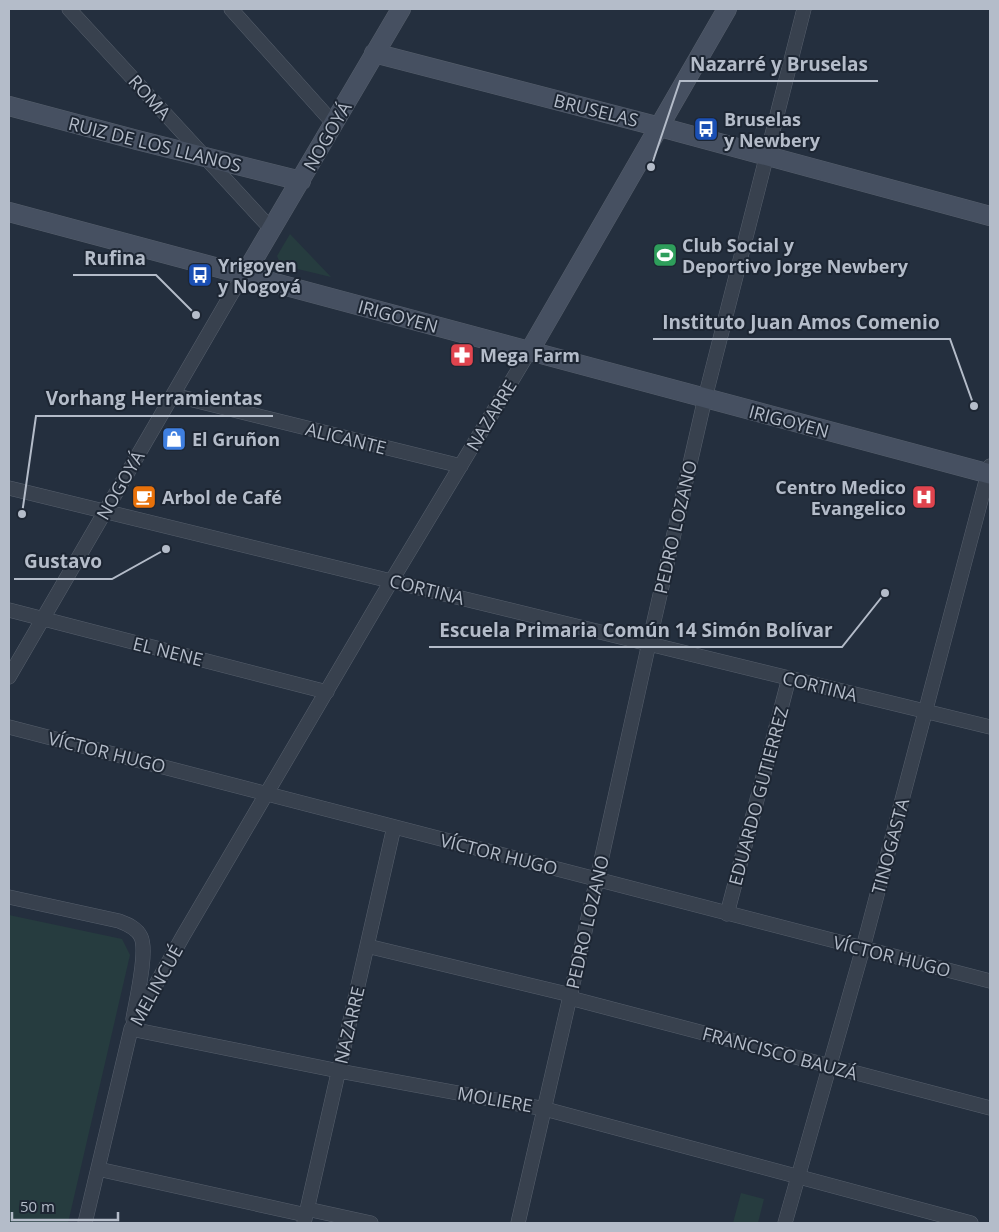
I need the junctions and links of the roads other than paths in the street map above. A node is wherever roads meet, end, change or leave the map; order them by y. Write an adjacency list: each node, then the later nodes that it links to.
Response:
1 (69, 9): 11 (street, ROMA)
2 (231, 9): 8 (street)
3 (727, 9): 9 (street, NAZARRE)
4 (804, 9): 10 (street, PEDRO LOZANO)
5 (399, 10): 6 (street, NOGOYÁ)
6 (374, 53): 8 (street, NOGOYÁ); 9 (street, BRUSELAS)
7 (9, 106): 11 (street, RUIZ DE LOS LLANOS)
8 (334, 124): 12 (street, NOGOYÁ)
9 (660, 127): 10 (street, BRUSELAS); 17 (street, NAZARRE)
10 (767, 156): 14 (street, BRUSELAS); 19 (street, PEDRO LOZANO)
11 (205, 158): 12 (street, RUIZ DE LOS LLANOS); 15 (street, ROMA)
12 (301, 181): 15 (street, NOGOYÁ)
13 (9, 212): 16 (street, IRIGOYEN)
14 (990, 216)
15 (272, 230): 16 (street, NOGOYÁ)
16 (245, 274): 17 (street, IRIGOYEN); 18 (street, NOGOYÁ)
17 (529, 352): 19 (street, IRIGOYEN); 20 (street, NAZARRE)
18 (173, 395): 20 (street, ALICANTE); 23 (street, NOGOYÁ)
19 (705, 398): 21 (street, IRIGOYEN); 27 (street, PEDRO LOZANO)
20 (461, 466): 24 (street, NAZARRE)
21 (990, 471): 31 (street, TINOGASTA)
22 (9, 488): 23 (street, CORTINA)
23 (105, 512): 24 (street, CORTINA); 26 (street, NOGOYÁ)
24 (392, 581): 27 (street, CORTINA); 30 (street, NAZARRE)
25 (9, 610): 26 (street, EL NENE)
26 (41, 619): 28 (street, NOGOYÁ); 30 (street, EL NENE)
27 (649, 643): 29 (street, CORTINA); 36 (street, PEDRO LOZANO)
28 (9, 677)
29 (789, 678): 31 (street, CORTINA); 38 (street, EDUARDO GUTIERREZ)
30 (327, 692): 34 (street, NAZARRE)
31 (926, 712): 33 (street, CORTINA); 40 (street, TINOGASTA)
32 (9, 727): 34 (street, VÍCTOR HUGO)
33 (990, 727)
34 (267, 794): 35 (street, VÍCTOR HUGO); 43 (street, MELINCUÉ)
35 (394, 827): 36 (street, VÍCTOR HUGO); 39 (street, NAZARRE)
36 (598, 879): 38 (street, VÍCTOR HUGO); 42 (street, PEDRO LOZANO)
37 (9, 897): 43 (street)
38 (727, 914): 40 (street, VÍCTOR HUGO)
39 (367, 946): 42 (street, FRANCISCO BAUZÁ); 45 (street, NAZARRE)
40 (863, 948): 41 (street, VÍCTOR HUGO); 44 (street, TINOGASTA)
41 (990, 981)
42 (571, 996): 44 (street, FRANCISCO BAUZÁ); 46 (street, PEDRO LOZANO)
43 (131, 1029): 45 (street, MOLIERE); 48 (street, MELINCUÉ)
44 (829, 1065): 47 (street, FRANCISCO BAUZÁ); 49 (street, TINOGASTA)
45 (339, 1071): 46 (street, MOLIERE); 50 (street, NAZARRE)
46 (545, 1108): 49 (street, MOLIERE); 53 (street, PEDRO LOZANO)
47 (990, 1108)
48 (98, 1169): 50 (street); 51 (street, MELINCUÉ)
49 (798, 1177): 54 (street, TINOGASTA); 55 (street, MOLIERE)
50 (306, 1216): 52 (street)
51 (85, 1223)
52 (371, 1223)
53 (518, 1223)
54 (785, 1223)
55 (971, 1223)

